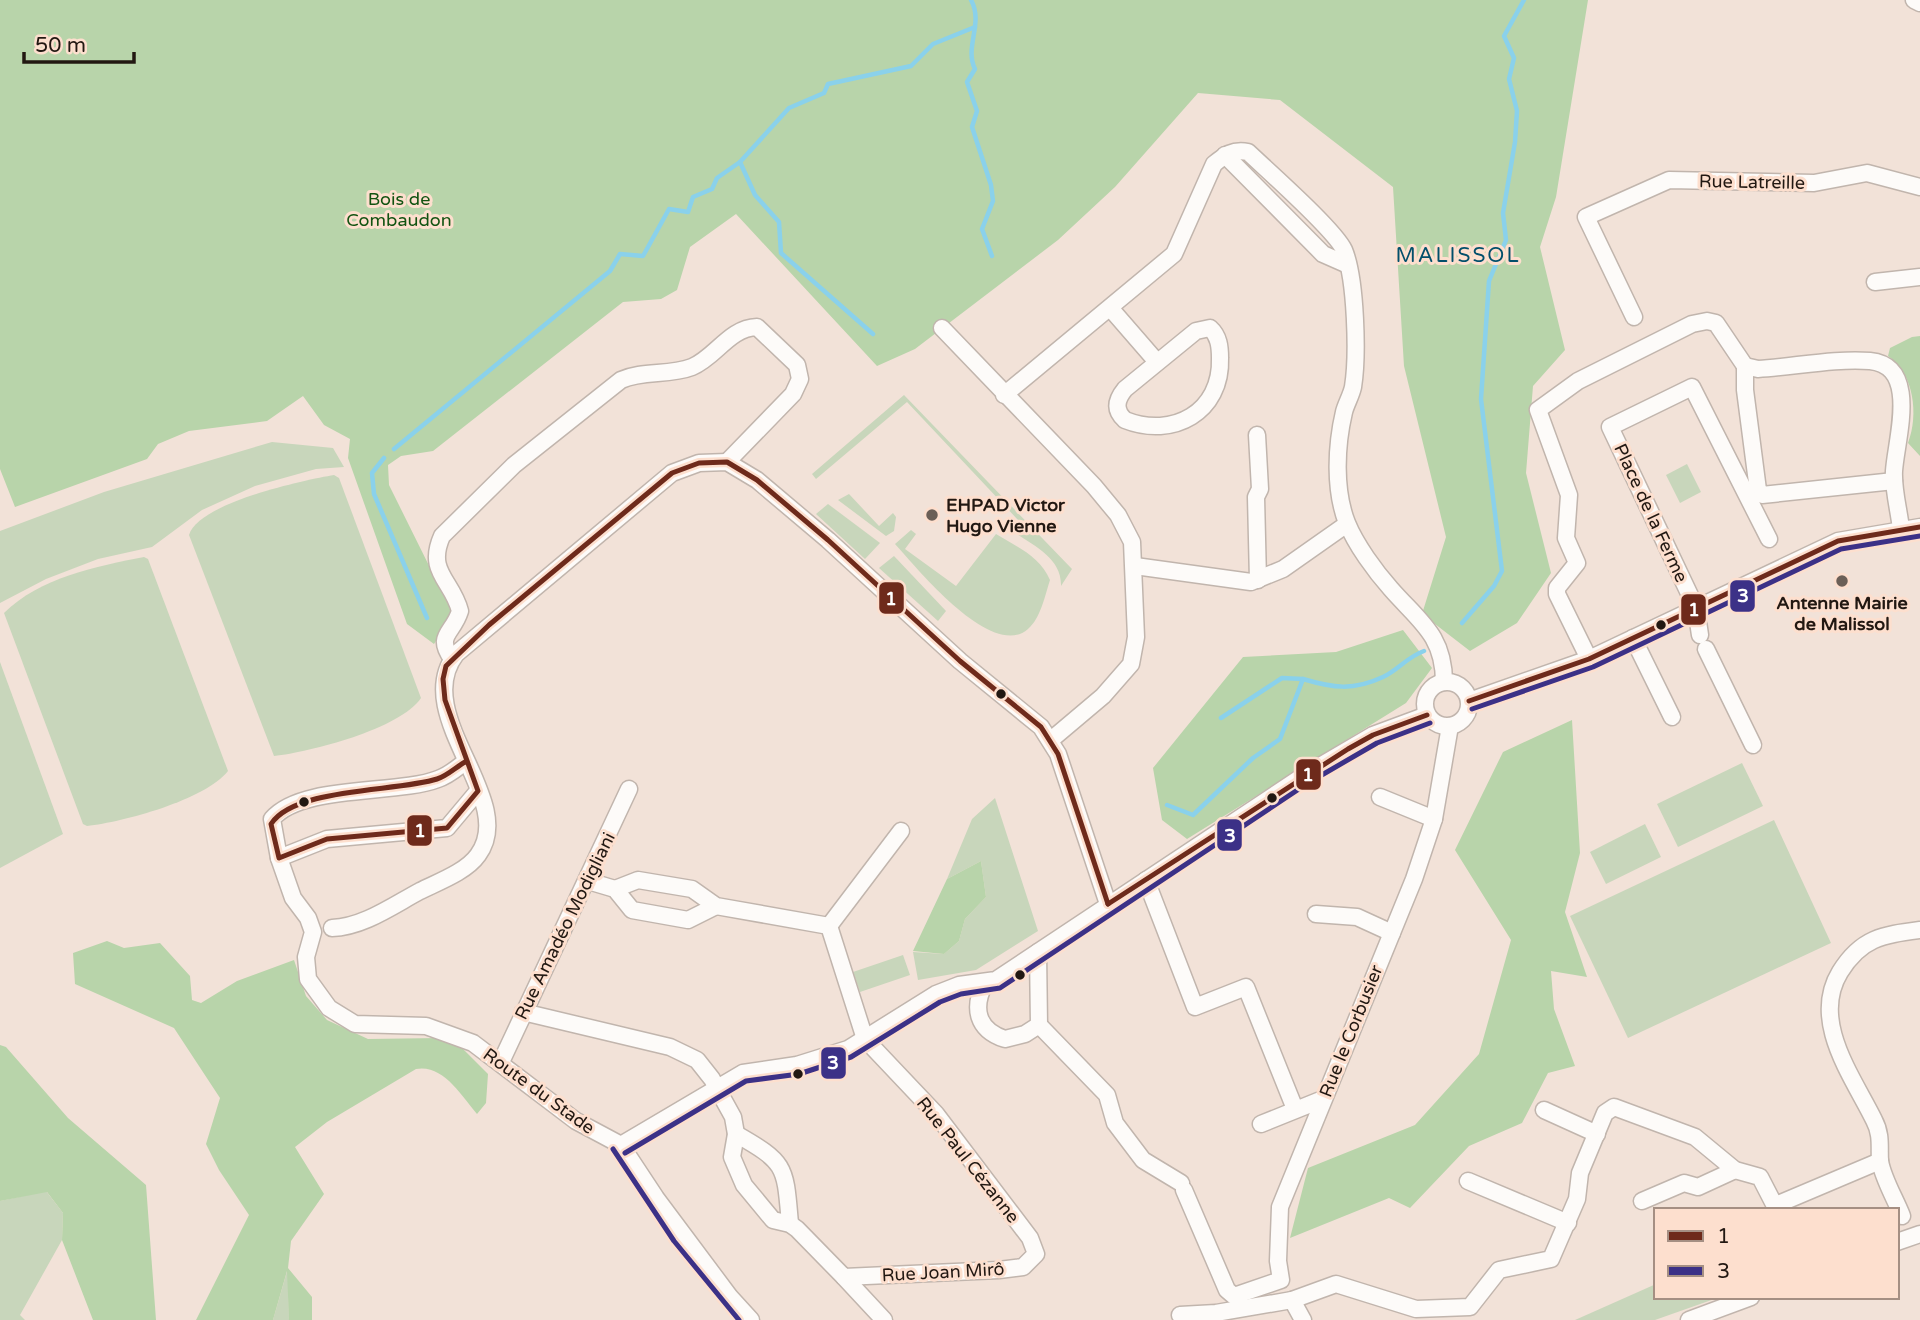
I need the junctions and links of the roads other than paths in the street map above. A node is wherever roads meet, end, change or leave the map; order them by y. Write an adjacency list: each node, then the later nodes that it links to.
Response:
1 (1914, 0): 2 (street)
2 (1920, 3)
3 (1920, 187): 7 (street, Rue Latreille)
4 (1920, 277): 5 (street)
5 (1875, 282)
6 (1111, 309): 9 (street); 11 (street); 15 (street)
7 (1634, 317)
8 (942, 328): 11 (street)
9 (1157, 362): 9 (street)
10 (1745, 366): 14 (street); 14 (street); 24 (street)
11 (1004, 395): 19 (street)
12 (1257, 435): 20 (street)
13 (727, 462): 23 (street); 23 (street); 30 (street)
14 (1894, 481): 17 (street)
15 (1347, 524): 20 (street); 25 (street)
16 (1920, 527): 17 (street)
17 (1900, 529): 21 (street)
18 (1769, 539): 21 (street, Place de la Ferme)
19 (1135, 566): 20 (street); 30 (street)
20 (1258, 580)
21 (1696, 608): 22 (street); 31 (street)
22 (1633, 638): 24 (street); 28 (street)
23 (452, 659): 32 (street)
24 (1589, 659): 26 (street)
25 (1444, 682): 26 (street); 27 (street)
26 (1469, 701): 29 (street)
27 (1427, 715): 29 (street); 39 (street)
28 (1672, 717)
29 (1450, 726): 36 (street, Rue le Corbusier)
30 (1052, 739): 42 (street)
31 (1753, 745)
32 (466, 762): 34 (street); 38 (street)
33 (629, 789): 40 (street, Rue Amadéo Modigliani)
34 (478, 791): 38 (street); 46 (street)
35 (1380, 797): 36 (street)
36 (1434, 819): 48 (street, Rue le Corbusier)
37 (901, 831): 45 (street)
38 (278, 858): 54 (street, Route du Stade)
39 (1146, 880): 42 (street); 57 (street)
40 (588, 881): 41 (street); 51 (street, Rue Amadéo Modigliani)
41 (615, 889): 43 (street); 43 (street)
42 (1108, 904): 49 (street)
43 (716, 906): 45 (street)
44 (1316, 914): 48 (street)
45 (829, 926): 53 (street)
46 (332, 928)
47 (1920, 930): 63 (street)
48 (1392, 933): 56 (street, Rue le Corbusier)
49 (1038, 952): 50 (street); 52 (street)
50 (985, 983): 52 (street); 53 (street)
51 (523, 1012): 54 (street, Rue Amadéo Modigliani); 55 (street, Rue Joan Mirô)
52 (1038, 1025): 56 (street, Rue le Corbusier)
53 (865, 1040): 55 (street); 75 (street, Rue Paul Cézanne)
54 (500, 1062): 62 (street, Route du Stade)
55 (717, 1088): 61 (street, Rue Joan Mirô); 62 (street)
56 (1324, 1099): 57 (street)
57 (1295, 1109): 59 (street)
58 (1544, 1110): 60 (street)
59 (1261, 1124)
60 (1597, 1133): 64 (street); 71 (street)
61 (736, 1134): 72 (street); 72 (street, Rue Joan Mirô)
62 (621, 1145): 80 (street, Route du Stade)
63 (1880, 1161): 67 (street); 68 (street)
64 (1735, 1170): 66 (street); 67 (street)
65 (1468, 1181): 71 (street)
66 (1642, 1201)
67 (1776, 1207)
68 (1899, 1208)
69 (1899, 1208): 70 (street)
70 (1902, 1216)
71 (1568, 1223): 78 (street)
72 (790, 1224): 76 (street, Rue Joan Mirô)
73 (1920, 1234): 74 (street)
74 (1899, 1241)
75 (1036, 1254): 76 (street, Rue Joan Mirô)
76 (844, 1277): 81 (street, Rue Joan Mirô)
77 (1746, 1299): 83 (street)
78 (1292, 1300): 79 (street); 82 (street)
79 (1180, 1315)
80 (751, 1320)
81 (884, 1320)
82 (1303, 1320)
83 (1689, 1320)

